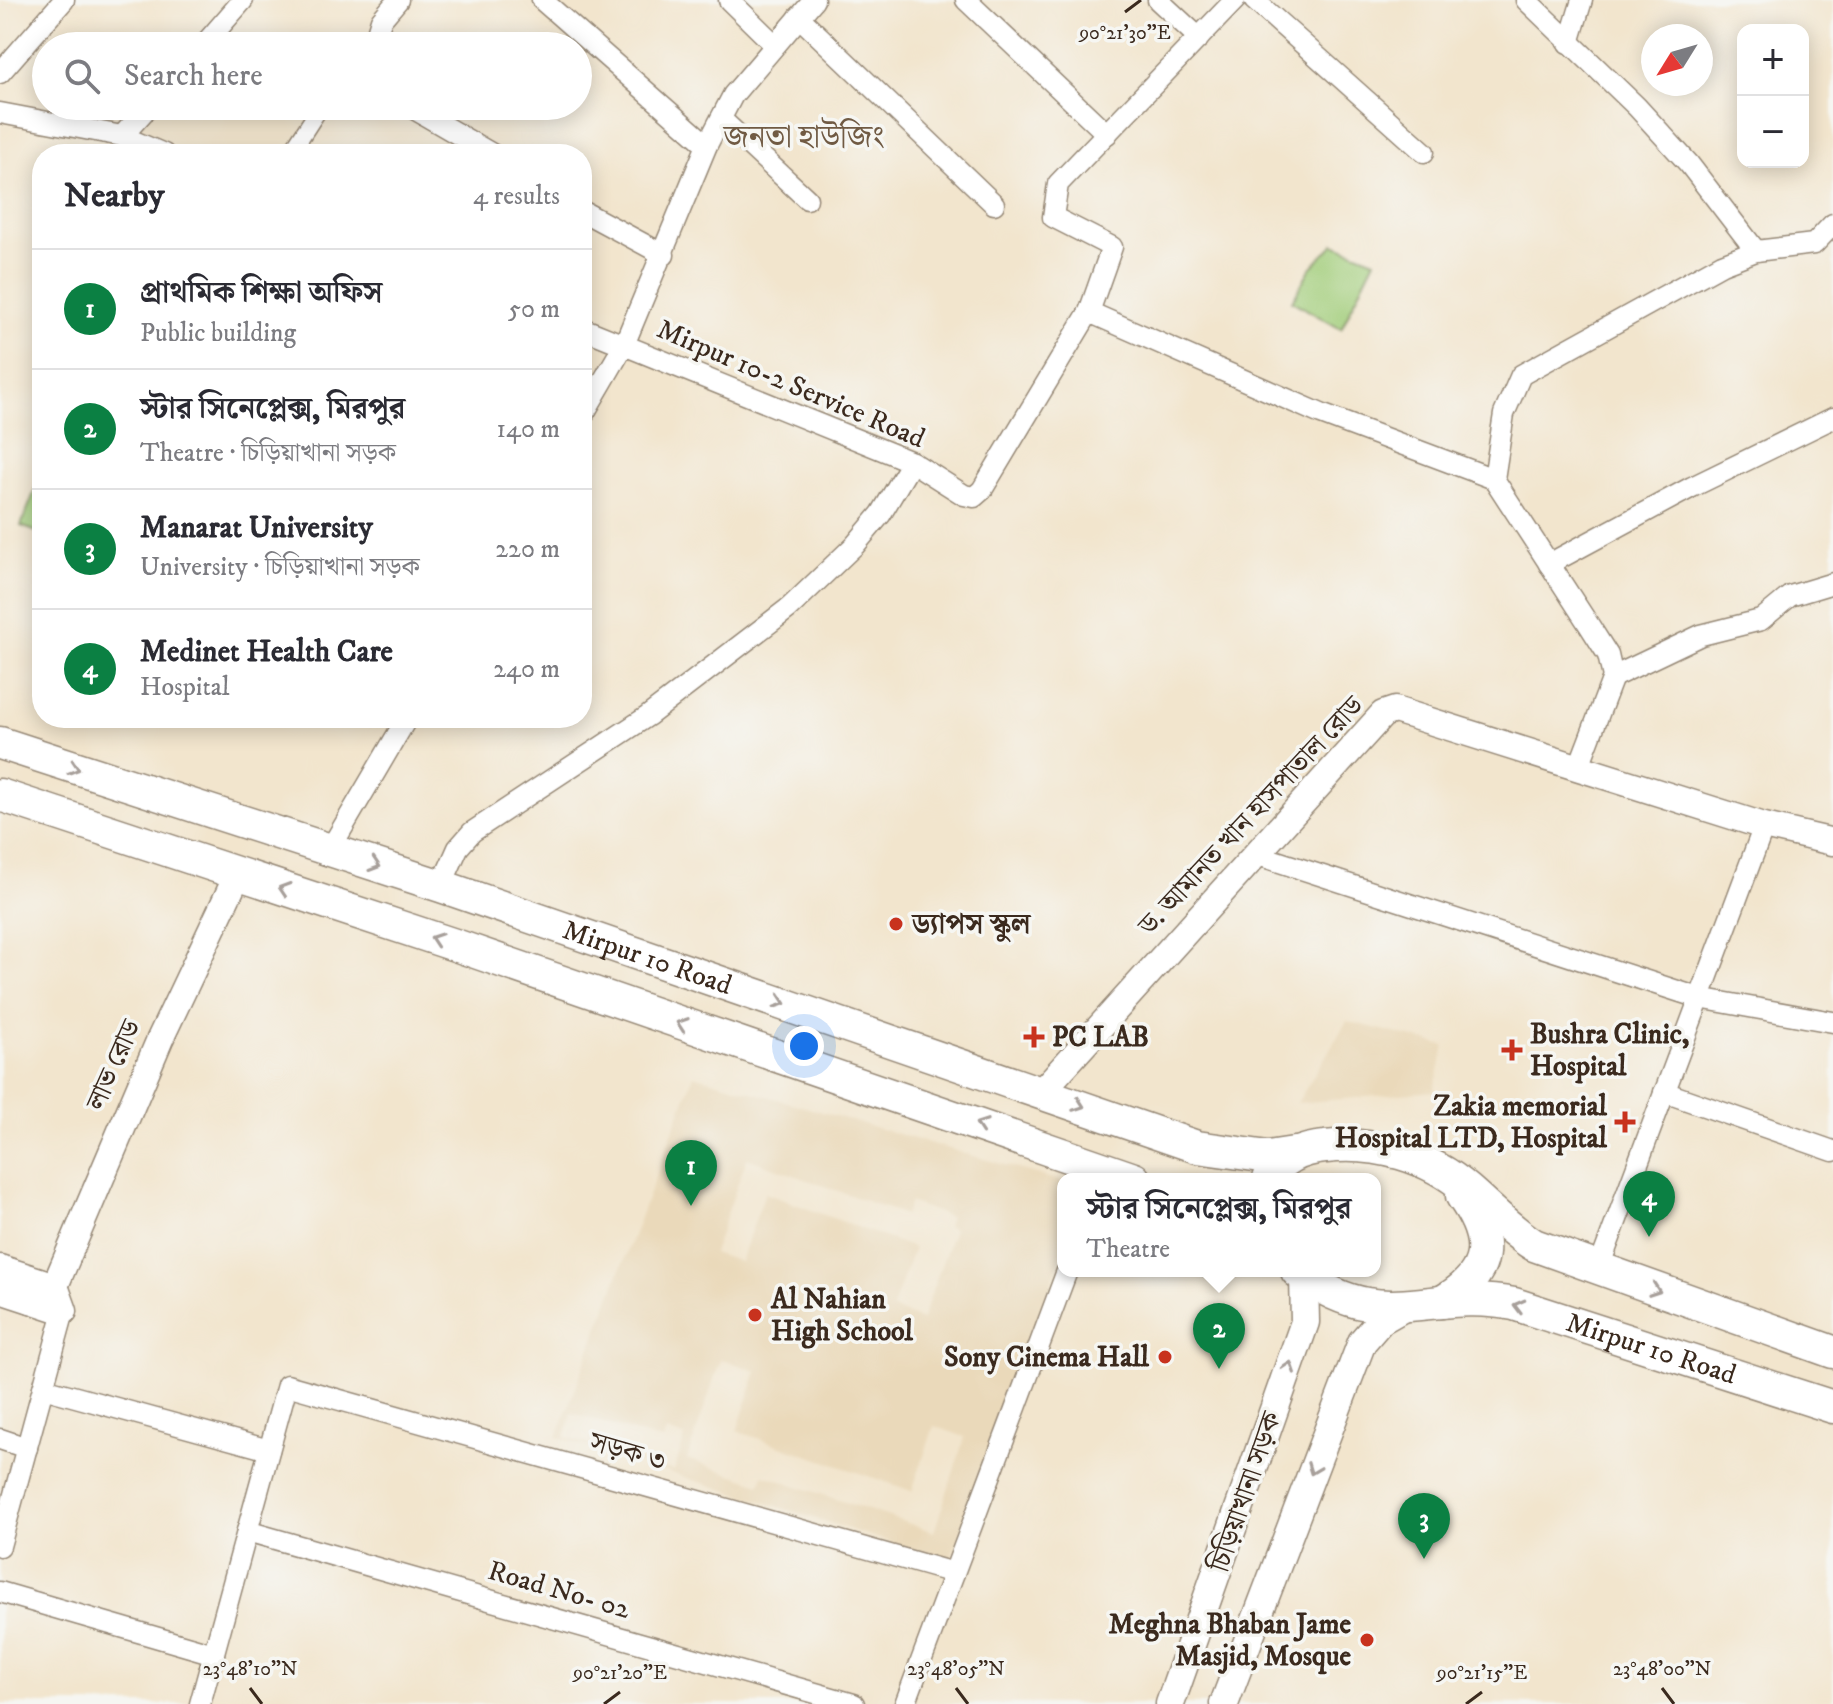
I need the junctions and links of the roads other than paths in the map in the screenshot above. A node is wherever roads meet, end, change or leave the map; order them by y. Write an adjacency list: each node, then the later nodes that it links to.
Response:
1 (64, 0): 14 (street)
2 (243, 0): 15 (street)
3 (398, 0): 16 (street)
4 (542, 0): 17 (street)
5 (729, 0): 22 (street)
6 (814, 0): 13 (street)
7 (966, 0): 31 (street)
8 (1158, 0): 19 (street)
9 (1235, 0): 19 (street)
10 (1254, 0): 37 (street)
11 (1526, 0): 20 (street)
12 (1582, 0): 20 (street)
13 (799, 17): 22 (street); 39 (street)
14 (36, 32)
15 (215, 32)
16 (377, 32)
17 (578, 32)
18 (32, 36): 23 (street)
19 (1199, 38): 31 (street)
20 (1569, 43): 42 (street)
21 (592, 44): 36 (street)
22 (775, 45): 26 (street)
23 (0, 73)
24 (0, 113): 25 (street)
25 (32, 119)
26 (721, 119): 36 (street); 38 (street)
27 (37, 120): 32 (street)
28 (136, 120): 32 (street)
29 (312, 120): 34 (street)
30 (433, 120): 35 (street)
31 (1107, 134): 44 (street)
32 (122, 136): 33 (street)
33 (141, 144)
34 (296, 144)
35 (475, 144)
36 (707, 145): 43 (street)
37 (1424, 152)
38 (807, 199)
39 (994, 204)
40 (592, 216): 43 (street)
41 (1833, 224): 42 (street)
42 (1756, 251): 50 (street)
43 (664, 255): 46 (street)
44 (1089, 312): 49 (street, Mirpur 10-2 Service Road); 50 (street)
45 (592, 332): 46 (street, Mirpur 10-2 Service Road)
46 (624, 345): 47 (street); 49 (street, Mirpur 10-2 Service Road)
47 (592, 400)
48 (1833, 418): 51 (street)
49 (912, 462): 63 (street)
50 (1494, 479): 51 (street)
51 (1549, 564): 53 (street)
52 (1833, 583): 53 (street)
53 (1613, 677): 56 (street)
54 (401, 728): 60 (street)
55 (0, 743): 60 (main road, Mirpur 10 Road, one-way to 60)
56 (1579, 766): 58 (street, ড. আমানত খান হাসপাতাল রোড); 61 (street, ড. আমানত খান হাসপাতাল রোড)
57 (0, 795): 62 (main road, Mirpur 10 Road)
58 (1764, 826): 59 (street, ড. আমানত খান হাসপাতাল রোড); 64 (street)
59 (1833, 842)
60 (329, 851): 63 (main road, Mirpur 10 Road, one-way to 63)
61 (1258, 855): 64 (street); 66 (street, ড. আমানত খান হাসপাতাল রোড)
62 (238, 874): 71 (main road, Mirpur 10 Road, one-way to 62); 78 (street, লাভ রোড)
63 (441, 886): 66 (main road, Mirpur 10 Road, one-way to 66)
64 (1699, 998): 65 (street); 67 (street)
65 (1833, 1022)
66 (1041, 1092): 69 (main road, Mirpur 10 Road, one-way to 69)
67 (1664, 1092): 68 (street); 74 (street)
68 (1833, 1151)
69 (1294, 1153): 70 (main road, Mirpur 10 Road); 72 (main road)
70 (1442, 1172): 74 (main road, Mirpur 10 Road); 81 (main road)
71 (1105, 1173)
72 (1273, 1173)
73 (0, 1268): 78 (street)
74 (1598, 1270): 84 (main road, Mirpur 10 Road, one-way to 84)
75 (1065, 1277): 92 (street)
76 (1302, 1277): 98 (main road, চিড়িয়াখানা সড়ক, one-way to 76)
77 (1307, 1277): 82 (main road)
78 (55, 1286): 80 (street); 83 (street)
79 (0, 1290): 80 (street)
80 (31, 1300): 83 (street)
81 (1456, 1300): 82 (main road); 86 (main road, Mirpur 10 Road, one-way to 81)
82 (1402, 1308): 99 (main road, চিড়িয়াখানা সড়ক, one-way to 99)
83 (64, 1311): 85 (street)
84 (1833, 1352)
85 (43, 1388): 88 (street); 89 (street)
86 (1833, 1407)
87 (0, 1439): 88 (street)
88 (27, 1448): 91 (street)
89 (269, 1450): 90 (street); 92 (street, সড়ক ৩)
90 (247, 1531): 94 (street); 96 (street, Road No- 02)
91 (0, 1546)
92 (954, 1573): 97 (street)
93 (0, 1592): 94 (street)
94 (214, 1654): 95 (street)
95 (200, 1704)
96 (854, 1704)
97 (905, 1704)
98 (1170, 1704)
99 (1224, 1704)

